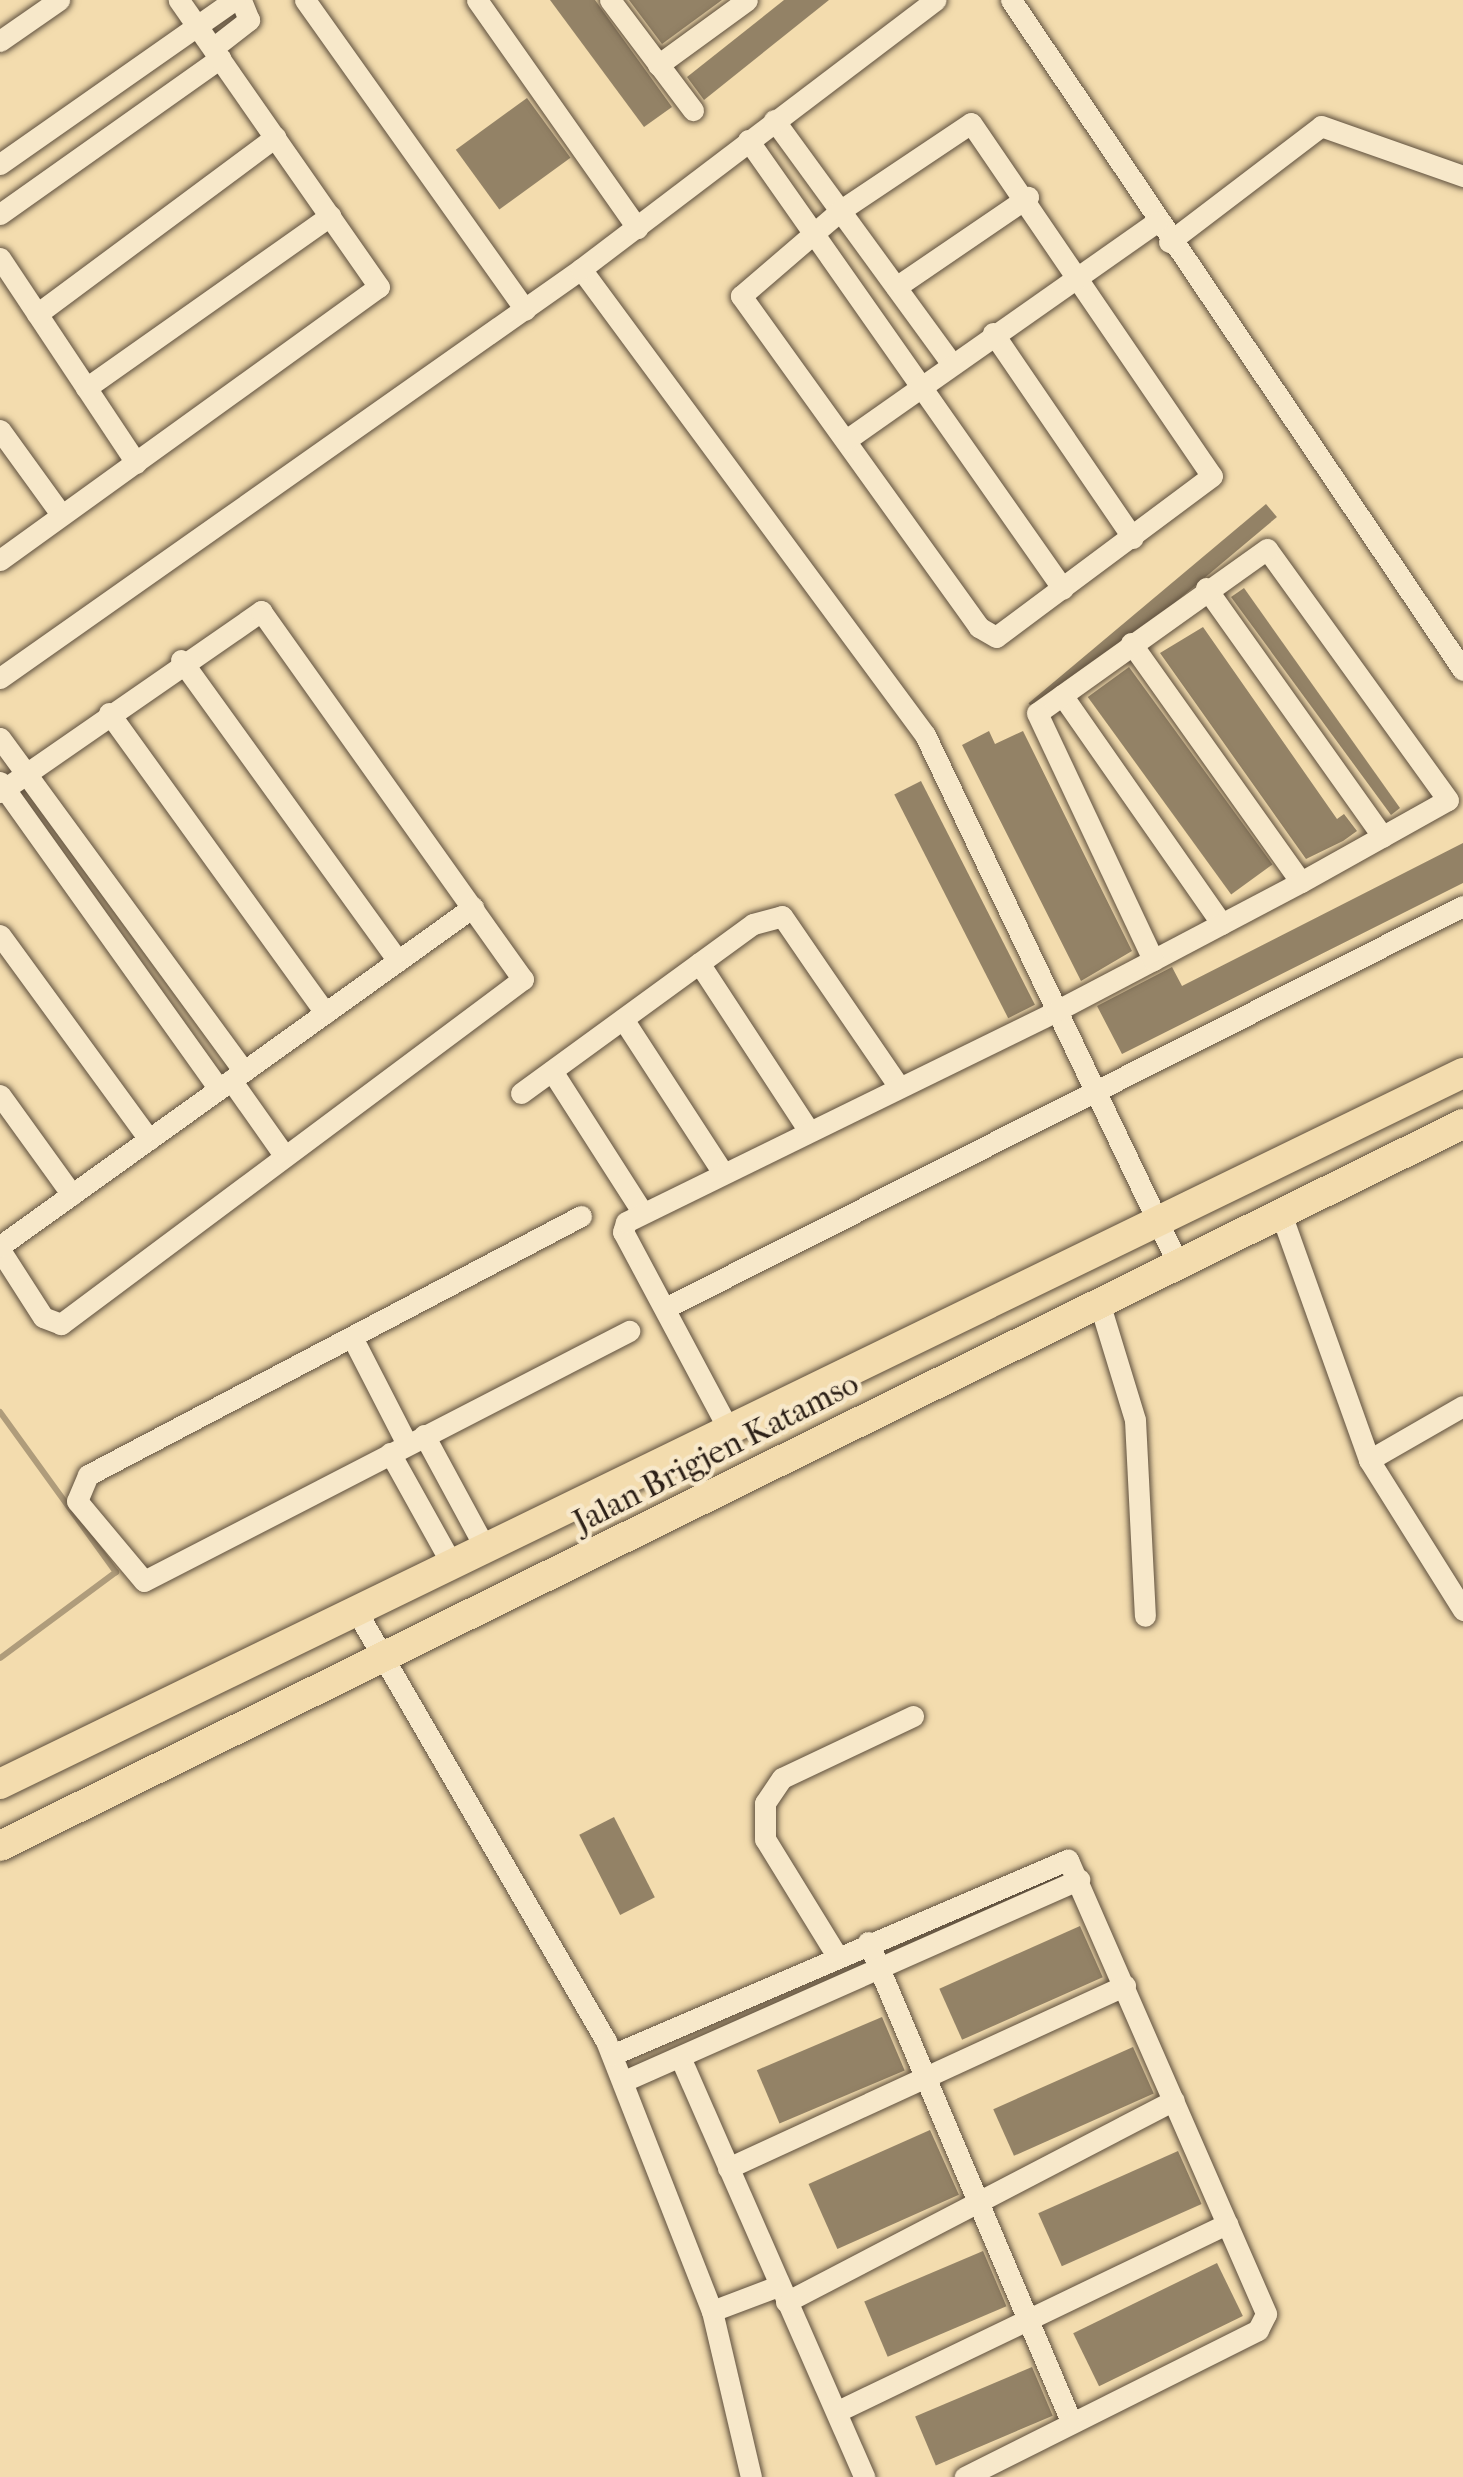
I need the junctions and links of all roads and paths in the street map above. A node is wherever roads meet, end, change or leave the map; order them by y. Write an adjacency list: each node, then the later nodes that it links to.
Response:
1 (59, 0): 11 (street)
2 (179, 0): 10 (street)
3 (237, 0): 10 (street); 12 (street)
4 (305, 0): 32 (street)
5 (477, 0): 25 (street)
6 (610, 0): 13 (street)
7 (747, 0): 13 (street)
8 (936, 0): 15 (street)
9 (1011, 0): 24 (street)
10 (198, 26): 12 (street); 18 (street)
11 (0, 41)
12 (216, 53): 16 (street); 22 (street)
13 (658, 65): 14 (street)
14 (693, 110)
15 (774, 119): 17 (street); 21 (street)
16 (275, 137): 23 (street); 33 (street)
17 (748, 140): 25 (street); 26 (street)
18 (0, 164)
19 (1463, 176): 27 (street)
20 (1028, 197): 21 (street); 30 (street); 31 (street)
21 (842, 210): 26 (street); 31 (street)
22 (0, 214)
23 (330, 216): 37 (street); 40 (street)
24 (1156, 222): 27 (street); 30 (street)
25 (638, 228): 29 (street)
26 (812, 232): 36 (street); 39 (street)
27 (1169, 242): 48 (street)
28 (0, 258): 33 (street)
29 (581, 269): 32 (street); 65 (street)
30 (1079, 275): 34 (street); 42 (street)
31 (896, 287): 35 (street)
32 (525, 310): 49 (street)
33 (38, 314): 37 (street)
34 (993, 333): 35 (street); 42 (street)
35 (951, 363): 36 (street)
36 (918, 385): 39 (street); 45 (street)
37 (86, 388): 40 (street)
38 (0, 430): 41 (street)
39 (846, 440): 45 (street)
40 (136, 464): 41 (street)
41 (60, 513): 43 (street)
42 (1133, 538): 45 (street)
43 (0, 560)
44 (1206, 589): 46 (street); 55 (street); 56 (street)
45 (1063, 590)
46 (1132, 643): 50 (street); 57 (street)
47 (181, 659): 51 (street); 59 (street); 63 (street)
48 (1463, 670)
49 (0, 678)
50 (1063, 694): 60 (street); 62 (street)
51 (109, 713): 53 (street); 66 (street)
52 (0, 738): 53 (street)
53 (26, 773): 54 (street); 70 (street)
54 (2, 787): 70 (street)
55 (1455, 796): 56 (street)
56 (1383, 837): 57 (street)
57 (1301, 882): 60 (street)
58 (1463, 907): 72 (street)
59 (472, 908): 63 (street); 78 (street)
60 (1222, 924): 62 (street)
61 (0, 935): 77 (street)
62 (1153, 960): 65 (street)
63 (398, 961): 66 (street)
64 (699, 963): 67 (street); 71 (street); 76 (street)
65 (1056, 1011): 71 (street); 72 (street)
66 (325, 1013): 70 (street)
67 (623, 1018): 68 (street); 79 (street)
68 (552, 1071): 73 (street); 82 (street)
69 (1463, 1073): 84 (highway, Jalan Brigjen Katamso)
70 (231, 1080): 77 (street); 78 (street)
71 (899, 1087): 76 (street)
72 (1093, 1087): 84 (street); 88 (street)
73 (521, 1093)
74 (0, 1095): 80 (street)
75 (1463, 1124): 81 (highway, Jalan Brigjen Katamso)
76 (809, 1131): 79 (street)
77 (149, 1139): 80 (street)
78 (284, 1155): 85 (street)
79 (723, 1173): 82 (street)
80 (72, 1195): 85 (street)
81 (1280, 1211): 86 (highway, Jalan Brigjen Katamso); 94 (street)
82 (642, 1212): 88 (street)
83 (580, 1216): 90 (street)
84 (1155, 1218): 86 (street); 92 (highway, Jalan Brigjen Katamso)
85 (0, 1248)
86 (1177, 1262): 87 (highway, Jalan Brigjen Katamso)
87 (1099, 1302): 99 (street); 100 (highway, Jalan Brigjen Katamso)
88 (667, 1307): 92 (street)
89 (629, 1331): 93 (street)
90 (353, 1339): 93 (street); 93 (street)
91 (1463, 1406): 94 (street)
92 (730, 1432): 95 (highway, Jalan Brigjen Katamso)
93 (407, 1444): 95 (street); 96 (street)
94 (1369, 1460): 98 (street)
95 (484, 1546): 96 (highway, Jalan Brigjen Katamso)
96 (450, 1562): 97 (highway, Jalan Brigjen Katamso)
97 (354, 1607): 100 (street); 102 (highway, Jalan Brigjen Katamso)
98 (1463, 1610)
99 (1145, 1616)
100 (383, 1660): 103 (highway, Jalan Brigjen Katamso); 109 (street)
101 (913, 1716): 106 (street)
102 (0, 1784)
103 (0, 1846)
104 (1079, 1879): 105 (street); 107 (street); 108 (street)
105 (868, 1942): 106 (street); 107 (street)
106 (837, 1956): 109 (street)
107 (878, 1968): 110 (street); 112 (street)
108 (1125, 1985): 112 (street); 113 (street)
109 (612, 2055): 111 (street)
110 (680, 2056): 111 (street); 114 (street)
111 (625, 2081): 118 (street)
112 (924, 2081): 114 (street); 115 (street)
113 (1174, 2100): 115 (street); 116 (street)
114 (728, 2168): 117 (street)
115 (974, 2201): 117 (street); 119 (street)
116 (1227, 2224): 119 (street); 121 (street)
117 (782, 2294): 118 (street); 120 (street)
118 (712, 2311): 122 (street)
119 (1025, 2318): 120 (street); 121 (street)
120 (838, 2411): 123 (street)
121 (1070, 2419): 124 (street)
122 (751, 2477)
123 (864, 2477)
124 (964, 2477)

